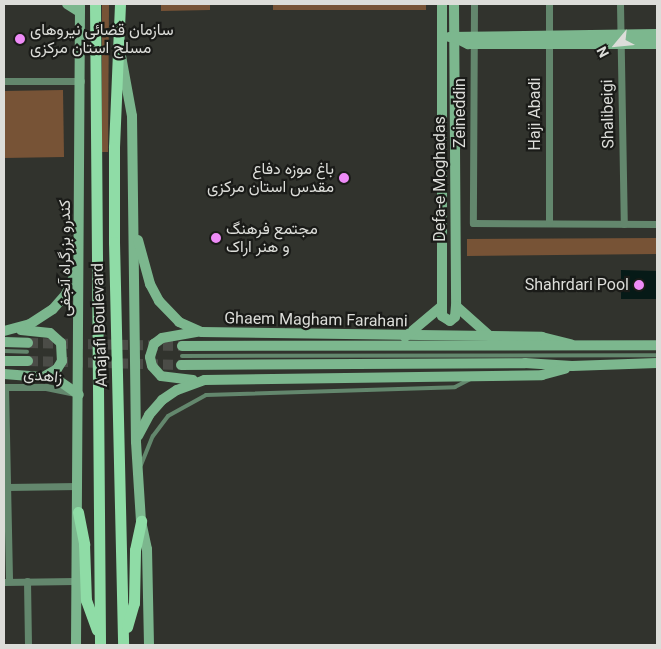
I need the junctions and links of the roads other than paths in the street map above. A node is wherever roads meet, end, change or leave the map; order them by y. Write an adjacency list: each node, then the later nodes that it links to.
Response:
1 (67, 4): 9 (street)
2 (94, 4): 56 (main road, Anajafi Boulevard)
3 (120, 4): 16 (main road, Anajafi Boulevard)
4 (442, 4): 11 (street, Defa-e Moghadas)
5 (454, 4): 12 (street, Defa-e Moghadas)
6 (474, 4): 13 (street, Zeineddin)
7 (549, 4): 15 (street, Haji Abadi)
8 (620, 4): 14 (street, Shalibeigi)
9 (80, 8): 19 (street, کندرو بزرگراه آنجفی)
10 (657, 34): 14 (street)
11 (442, 36): 12 (street); 25 (street, Defa-e Moghadas)
12 (454, 37): 13 (street); 26 (street, Defa-e Moghadas)
13 (474, 39): 15 (street); 21 (street, Zeineddin)
14 (621, 39): 15 (street); 17 (street); 22 (street, Shalibeigi)
15 (549, 40): 21 (street, Haji Abadi)
16 (118, 41): 20 (street); 57 (main road, Anajafi Boulevard)
17 (657, 44)
18 (4, 81): 19 (street)
19 (81, 81): 24 (street, کندرو بزرگراه آنجفی)
20 (134, 219): 28 (street, Ghaem Magham Farahani); 47 (street)
21 (549, 223): 22 (street)
22 (624, 224): 23 (street)
23 (657, 224)
24 (80, 254): 27 (street); 46 (street, کندرو بزرگراه آنجفی)
25 (442, 306): 26 (street); 29 (street)
26 (456, 306): 30 (street)
27 (8, 330): 42 (street)
28 (201, 332): 29 (street, Ghaem Magham Farahani); 44 (street)
29 (405, 337): 30 (street, Ghaem Magham Farahani)
30 (492, 338): 32 (street, Ghaem Magham Farahani)
31 (4, 342): 35 (street)
32 (570, 344): 33 (street, Ghaem Magham Farahani); 37 (street, Ghaem Magham Farahani)
33 (657, 346)
34 (4, 351): 35 (lane)
35 (28, 352): 38 (street)
36 (657, 355): 37 (lane)
37 (182, 356): 40 (street)
38 (4, 361)
39 (657, 364): 40 (street)
40 (572, 366): 43 (street)
41 (4, 374): 42 (street)
42 (45, 376): 46 (street)
43 (476, 376): 44 (street); 48 (lane)
44 (204, 380): 47 (street)
45 (4, 386): 46 (street, زاهدی); 50 (street)
46 (79, 395): 49 (street, کندرو بزرگراه آنجفی)
47 (136, 442): 48 (street)
48 (138, 472): 52 (street)
49 (78, 486): 50 (street); 51 (street, کندرو بزرگراه آنجفی)
50 (7, 487): 55 (street)
51 (78, 512): 54 (street, کندرو بزرگراه آنجفی); 56 (main road)
52 (141, 521): 57 (main road); 60 (street)
53 (27, 581): 54 (street); 55 (street); 58 (street)
54 (75, 581): 59 (street, کندرو بزرگراه آنجفی)
55 (6, 582)
56 (100, 642)
57 (124, 642)
58 (28, 645)
59 (76, 645)
60 (149, 645)

